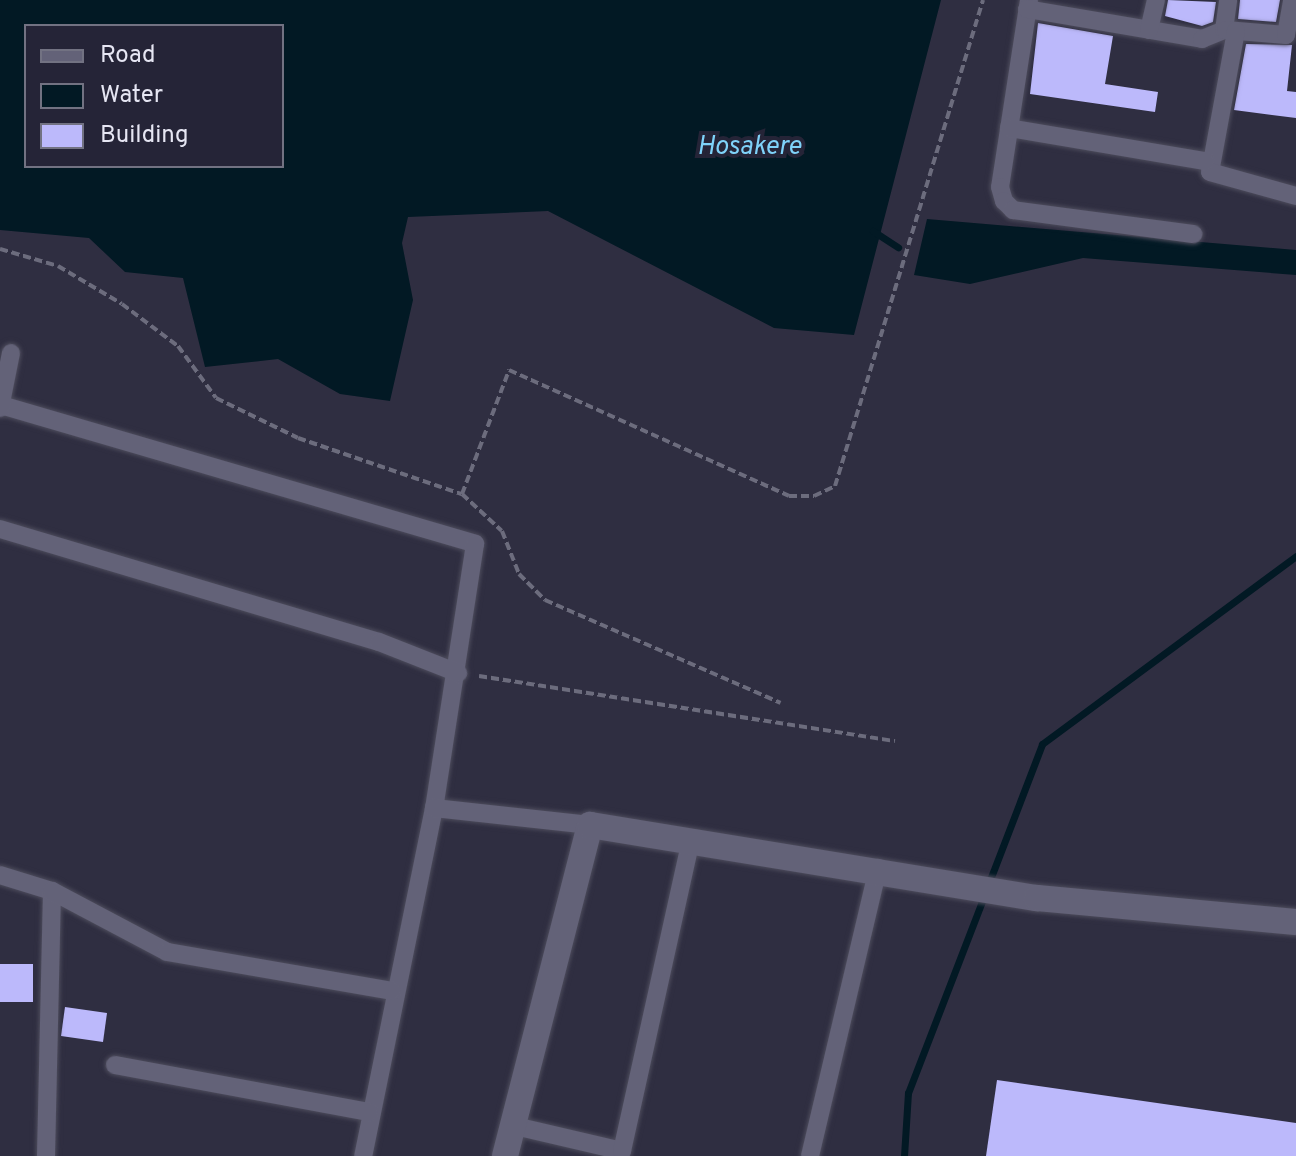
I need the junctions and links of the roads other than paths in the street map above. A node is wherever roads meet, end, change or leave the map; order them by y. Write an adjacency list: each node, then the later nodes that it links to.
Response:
1 (1156, 0): 6 (street)
2 (1228, 0): 7 (street)
3 (1292, 0): 7 (street)
4 (1028, 5): 5 (street); 8 (street)
5 (1081, 9): 6 (street)
6 (1149, 30): 7 (street)
7 (1230, 30): 10 (street)
8 (1009, 128): 9 (street); 11 (street)
9 (1205, 161)
10 (1296, 196)
11 (1193, 234)
12 (11, 353): 13 (street)
13 (0, 407): 15 (street)
14 (0, 529): 15 (street)
15 (458, 673): 16 (street)
16 (434, 808): 17 (street); 23 (street)
17 (590, 825): 18 (street); 26 (street)
18 (691, 840): 19 (street); 26 (street)
19 (878, 868): 22 (street); 30 (street)
20 (0, 875): 21 (street)
21 (52, 891): 23 (street); 27 (street)
22 (1296, 922)
23 (392, 991): 25 (street)
24 (115, 1065): 25 (street)
25 (369, 1112): 28 (street)
26 (511, 1125): 29 (street)
27 (46, 1156)
28 (363, 1156)
29 (505, 1156)
30 (810, 1156)

